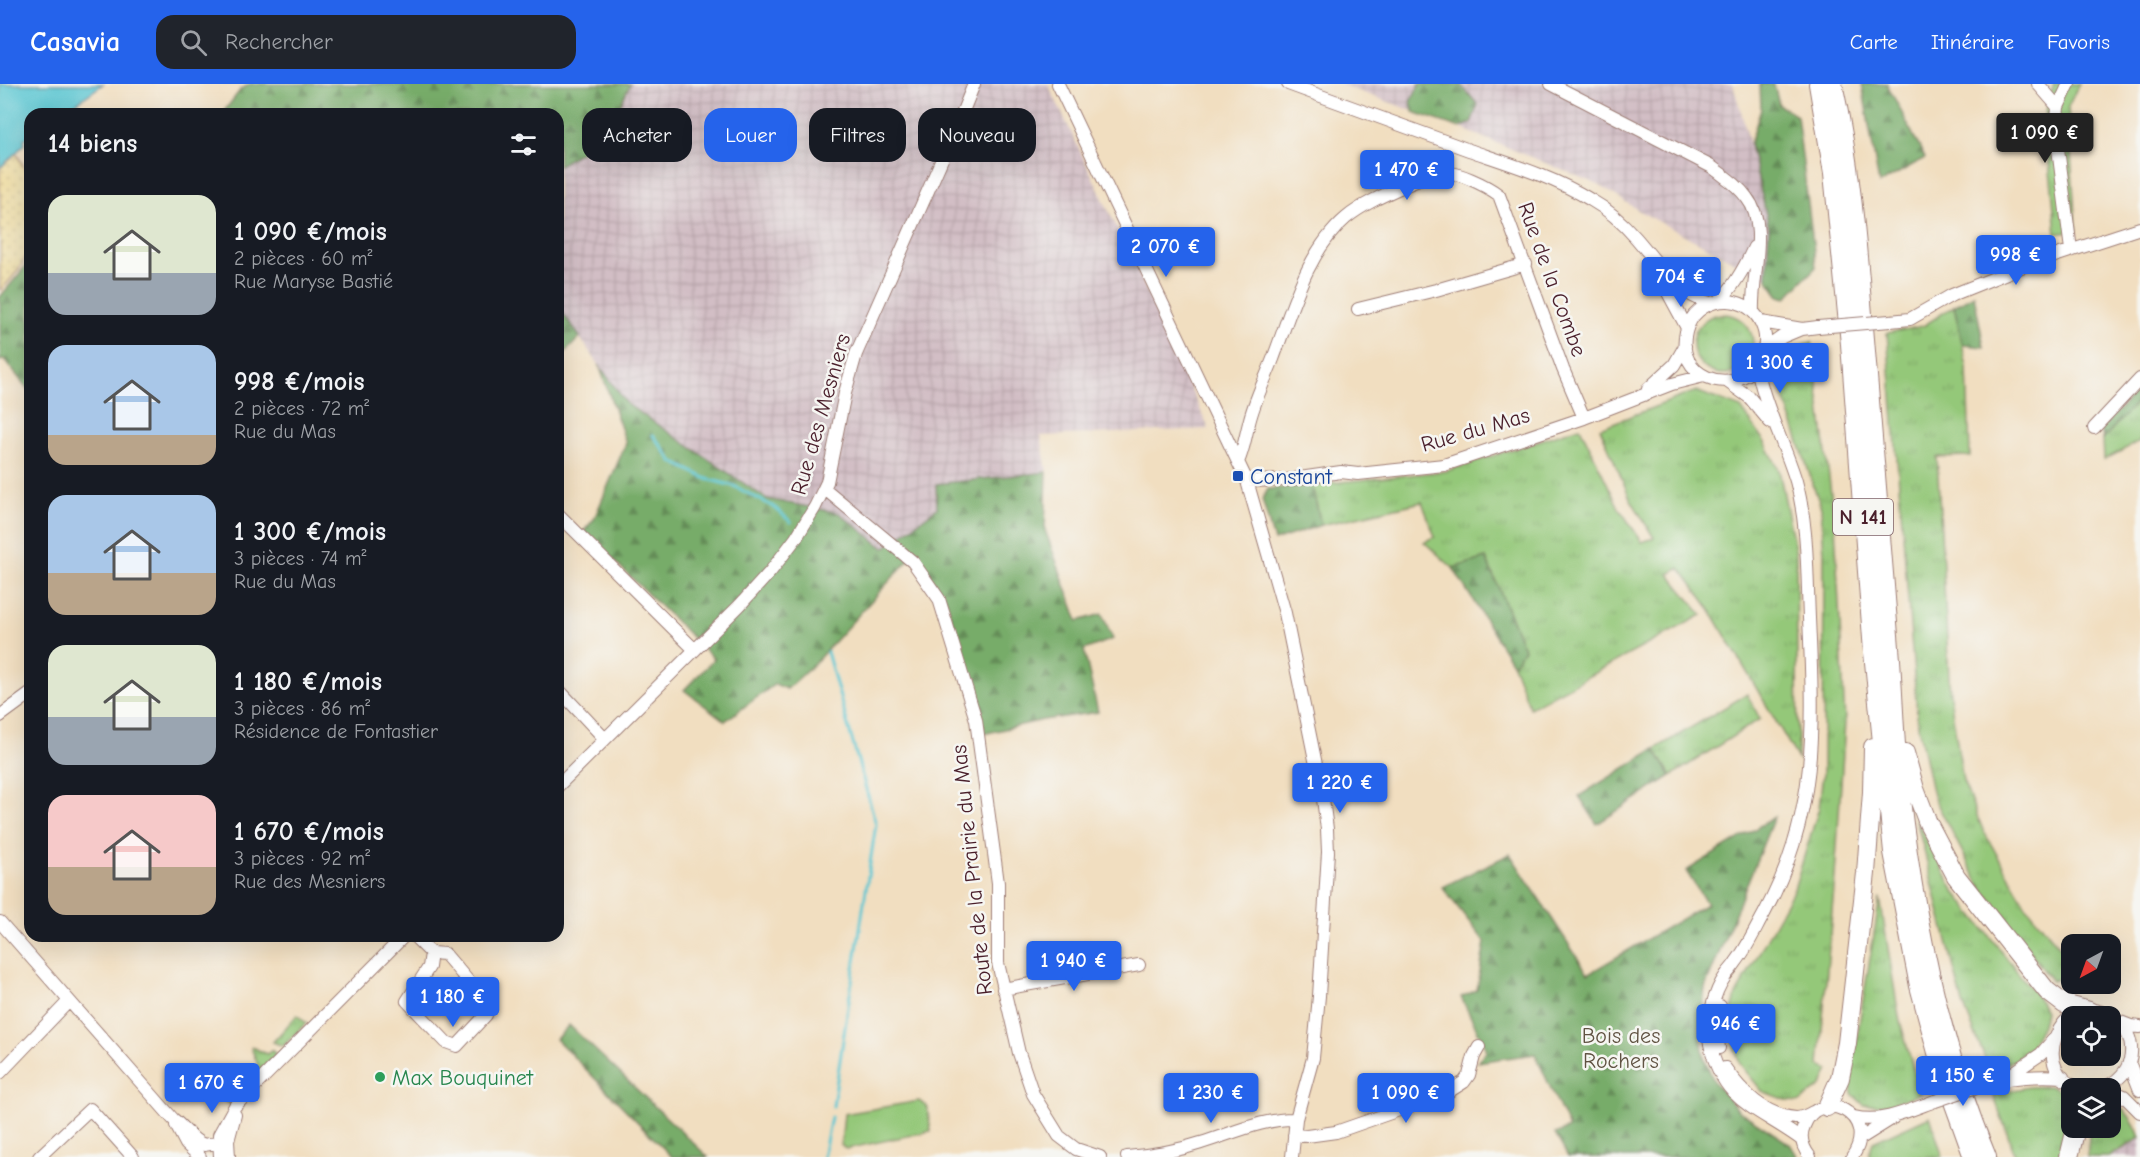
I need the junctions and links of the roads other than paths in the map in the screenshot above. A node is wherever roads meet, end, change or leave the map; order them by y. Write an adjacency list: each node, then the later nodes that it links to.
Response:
1 (974, 84): 32 (street, Rue des Mesniers)
2 (1058, 84): 30 (street)
3 (1288, 84): 12 (street)
4 (1551, 84): 11 (street)
5 (1818, 84): 38 (highway, N 141)
6 (1833, 84): 35 (highway, N 141)
7 (2038, 84): 9 (street)
8 (2069, 84): 9 (street)
9 (2058, 107): 13 (street)
10 (2140, 228): 13 (street)
11 (1757, 240): 15 (street); 17 (street)
12 (1646, 250): 15 (street); 18 (street)
13 (2071, 250): 19 (street, bridge)
14 (1526, 264): 16 (street); 27 (street, Rue de la Combe); 30 (street, Rue de la Combe)
15 (1715, 302): 17 (street); 18 (street)
16 (1358, 309)
17 (1757, 317): 19 (street); 21 (street)
18 (1687, 328): 20 (street)
19 (1802, 329): 21 (street)
20 (1685, 346): 23 (street); 26 (street, Rue du Mas)
21 (1765, 349): 22 (street)
22 (1758, 366): 25 (street); 28 (street)
23 (1704, 376): 25 (street); 26 (street, Rue du Mas)
24 (2140, 379): 29 (street)
25 (1728, 382): 28 (street)
26 (1638, 398): 27 (street, Rue du Mas)
27 (1584, 418): 31 (street, Rue du Mas)
28 (1775, 427): 46 (street)
29 (2094, 428)
30 (1238, 462): 31 (street)
31 (1247, 481): 70 (street)
32 (825, 489): 34 (street, Rue des Mesniers); 48 (street, Route de la Prairie du Mas)
33 (564, 520): 34 (street)
34 (695, 650): 40 (street, Rue des Mesniers)
35 (1892, 665): 50 (highway); 87 (highway, N 141)
36 (564, 695): 40 (street)
37 (24, 698): 39 (street)
38 (1878, 704): 65 (highway); 86 (highway, N 141)
39 (0, 716)
40 (605, 739): 41 (street, Rue des Mesniers)
41 (564, 780)
42 (0, 922): 49 (street)
43 (398, 942): 75 (street)
44 (420, 942): 45 (street)
45 (431, 953): 45 (street)
46 (1736, 963): 65 (street); 74 (street)
47 (1139, 965): 48 (street)
48 (1004, 989): 81 (street, Route de la Prairie du Mas)
49 (69, 1001): 59 (street); 69 (street)
50 (2071, 1006)
51 (2121, 1022): 54 (street)
52 (2121, 1025): 58 (street)
53 (2061, 1026): 55 (street)
54 (2140, 1027)
55 (2053, 1040): 60 (street); 61 (street)
56 (2140, 1046): 58 (street)
57 (1479, 1047): 71 (street)
58 (2130, 1059): 62 (street); 63 (street)
59 (0, 1073)
60 (2063, 1077): 61 (street)
61 (2006, 1078): 67 (street, bridge)
62 (2119, 1078)
63 (2140, 1090)
64 (2121, 1095): 66 (street)
65 (1820, 1109): 68 (street); 74 (street)
66 (2140, 1112)
67 (1897, 1114): 68 (street); 72 (street)
68 (1854, 1117): 72 (street)
69 (173, 1119): 75 (street); 78 (street)
70 (1296, 1119): 71 (street); 82 (street)
71 (1294, 1135): 83 (street)
72 (1861, 1138): 85 (street)
73 (2074, 1138): 88 (highway)
74 (1802, 1140): 84 (street)
75 (223, 1142): 79 (street); 80 (street)
76 (39, 1157): 77 (street)
77 (133, 1157)
78 (201, 1157)
79 (220, 1157)
80 (229, 1157)
81 (1100, 1157)
82 (1127, 1157)
83 (1292, 1157)
84 (1810, 1157)
85 (1852, 1157)
86 (1973, 1157)
87 (1987, 1157)
88 (2069, 1157)

